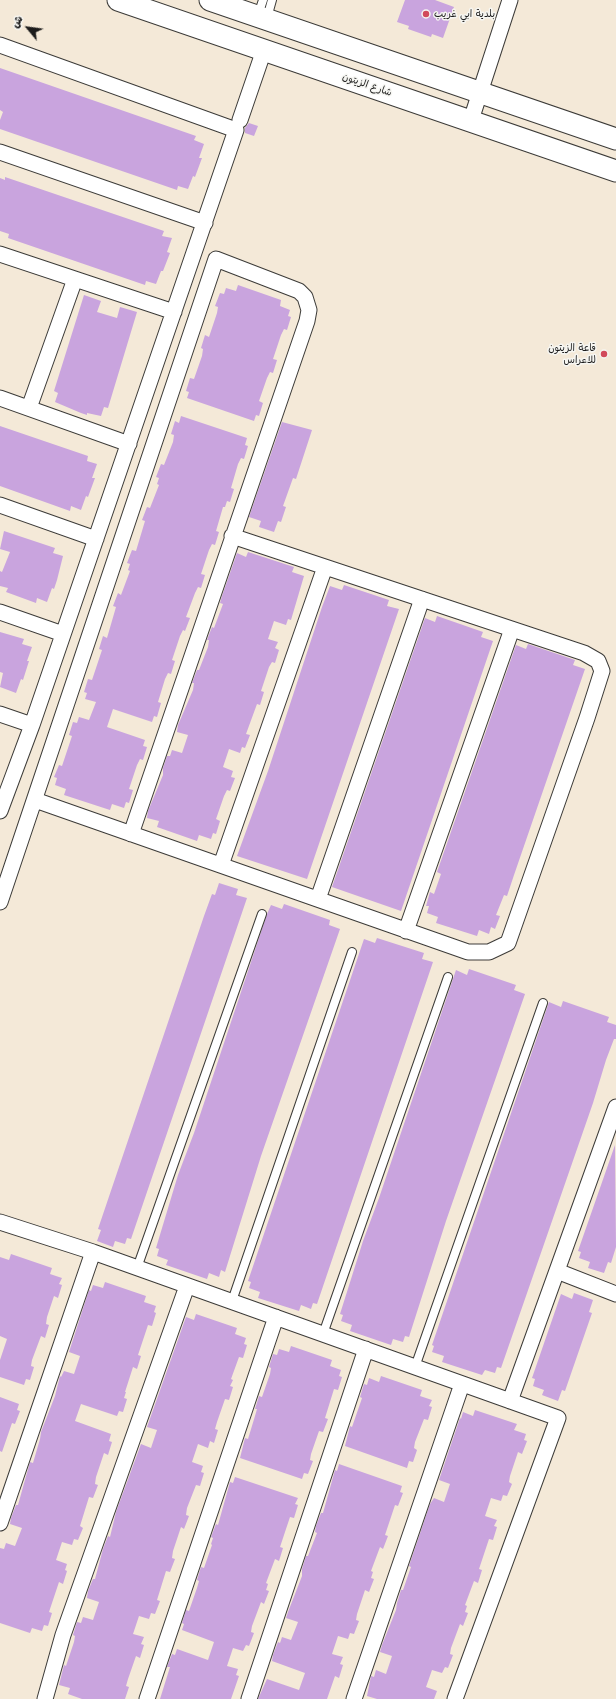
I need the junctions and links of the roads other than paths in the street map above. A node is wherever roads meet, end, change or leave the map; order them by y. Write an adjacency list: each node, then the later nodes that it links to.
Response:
1 (118, 0): 6 (main road, شارع الزيتون)
2 (210, 0): 4 (main road)
3 (510, 0): 7 (street)
4 (265, 9): 7 (main road)
5 (0, 45): 13 (street)
6 (264, 50): 8 (street); 9 (main road, شارع الزيتون)
7 (479, 92): 9 (street); 10 (main road)
8 (240, 120)
9 (470, 120): 12 (main road, شارع الزيتون)
10 (616, 139)
11 (0, 152): 13 (street)
12 (616, 171)
13 (205, 223): 16 (street)
14 (0, 254): 15 (street)
15 (75, 279): 16 (street); 18 (street)
16 (174, 312): 19 (street)
17 (0, 398): 18 (street)
18 (28, 408): 19 (street)
19 (129, 444): 22 (street)
20 (0, 505): 22 (street)
21 (232, 536): 23 (street); 30 (street); 32 (street)
22 (96, 539): 27 (street)
23 (325, 567): 24 (street); 33 (street)
24 (422, 599): 26 (street); 34 (street)
25 (0, 612): 27 (street)
26 (512, 629): 37 (street); 37 (street)
27 (64, 634): 29 (street)
28 (0, 714): 29 (street)
29 (32, 725): 31 (street)
30 (35, 800): 32 (street); 35 (street)
31 (0, 811)
32 (131, 834): 33 (street)
33 (221, 865): 34 (street)
34 (318, 899): 37 (street)
35 (0, 902)
36 (262, 914): 44 (lane)
37 (406, 931)
38 (352, 952): 48 (lane)
39 (448, 977): 50 (lane)
40 (543, 1003): 52 (lane)
41 (616, 1107): 45 (street)
42 (0, 1222): 43 (street)
43 (93, 1252): 44 (street); 55 (street)
44 (137, 1268): 46 (street)
45 (557, 1271): 47 (street); 54 (street)
46 (187, 1286): 48 (street); 56 (street)
47 (616, 1294)
48 (232, 1302): 49 (street)
49 (276, 1317): 50 (street); 57 (street)
50 (323, 1334): 51 (street)
51 (366, 1350): 52 (street); 58 (street)
52 (414, 1367): 53 (street)
53 (462, 1384): 54 (street); 59 (street)
54 (510, 1401): 60 (street)
55 (0, 1523)
56 (45, 1699)
57 (147, 1699)
58 (249, 1699)
59 (354, 1699)
60 (455, 1699)

